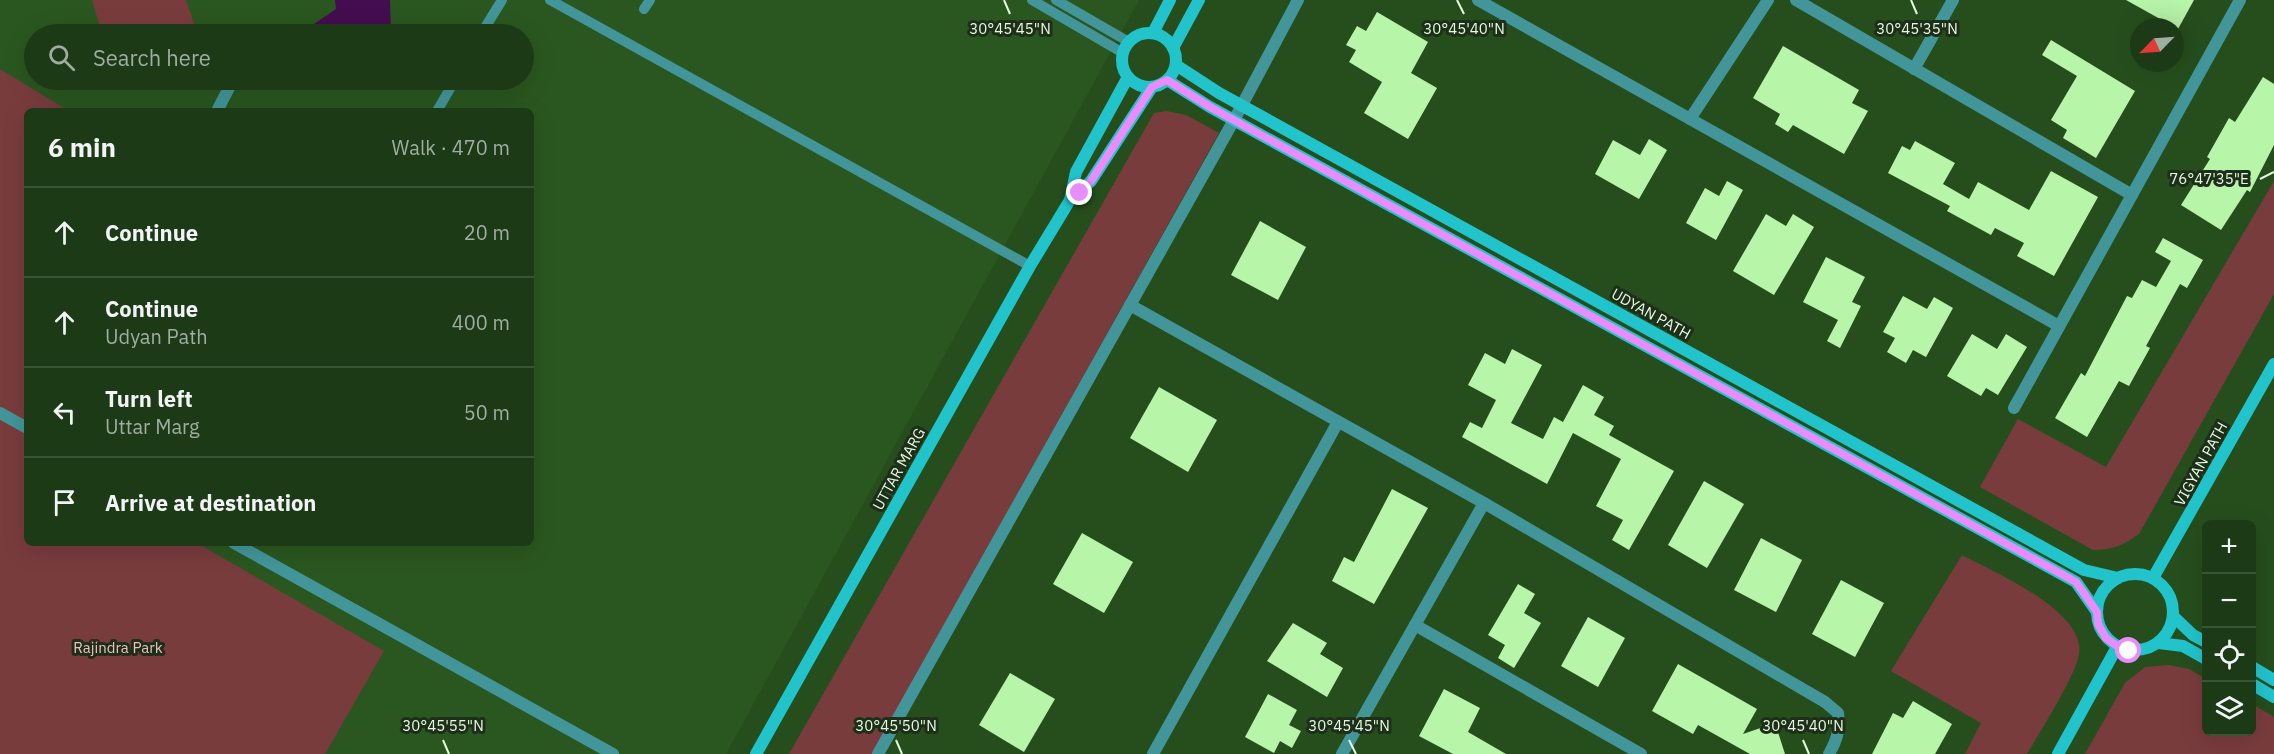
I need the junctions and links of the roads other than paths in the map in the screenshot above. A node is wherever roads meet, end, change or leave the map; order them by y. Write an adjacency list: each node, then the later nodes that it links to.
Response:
1 (501, 0): 13 (lane)
2 (550, 0): 31 (lane)
3 (1032, 0): 15 (lane)
4 (1056, 0): 15 (lane)
5 (1170, 0): 14 (main road)
6 (1198, 0): 16 (main road)
7 (1298, 0): 24 (street)
8 (1478, 0): 27 (street)
9 (1768, 0): 27 (street)
10 (1796, 0): 18 (street)
11 (1953, 0): 18 (street)
12 (2240, 0): 29 (street)
13 (488, 24)
14 (1153, 33): 15 (main road); 16 (main road)
15 (1126, 48): 19 (main road)
16 (1173, 48): 17 (main road)
17 (1176, 65): 20 (main road); 24 (main road, UDYAN PATH)
18 (1914, 69): 29 (street)
19 (1128, 77): 21 (main road); 30 (main road, UTTAR MARG)
20 (1167, 80): 21 (main road); 28 (main road, UDYAN PATH)
21 (1152, 87): 30 (main road, UTTAR MARG)
22 (228, 90): 25 (street)
23 (449, 90): 26 (lane)
24 (1242, 105): 28 (street); 41 (main road, UDYAN PATH)
25 (218, 108)
26 (439, 108)
27 (1690, 119): 33 (street)
28 (1234, 120): 32 (street); 43 (main road, UDYAN PATH)
29 (2132, 195): 33 (street)
30 (1070, 200): 31 (main road, UTTAR MARG)
31 (1030, 266): 55 (main road, UTTAR MARG)
32 (1130, 305): 37 (street); 56 (street)
33 (2060, 326): 35 (street)
34 (2274, 363): 42 (main road, VIGYAN PATH)
35 (2014, 408)
36 (0, 412): 38 (street)
37 (1338, 422): 39 (street); 57 (street)
38 (24, 426)
39 (1484, 503): 45 (street); 60 (street)
40 (239, 546): 54 (street)
41 (2118, 578): 42 (main road); 43 (main road)
42 (2153, 578): 44 (main road)
43 (2097, 612): 48 (main road)
44 (2173, 616): 46 (main road); 47 (main road)
45 (1415, 625): 58 (street); 59 (street)
46 (2202, 640)
47 (2159, 643): 48 (main road); 49 (main road)
48 (2117, 646): 61 (main road)
49 (2202, 657)
50 (2256, 669): 51 (main road)
51 (2274, 680)
52 (2256, 686): 53 (main road)
53 (2274, 697)
54 (613, 754)
55 (756, 754)
56 (878, 754)
57 (1153, 754)
58 (1342, 754)
59 (1641, 754)
60 (1829, 754)
61 (2058, 754)

